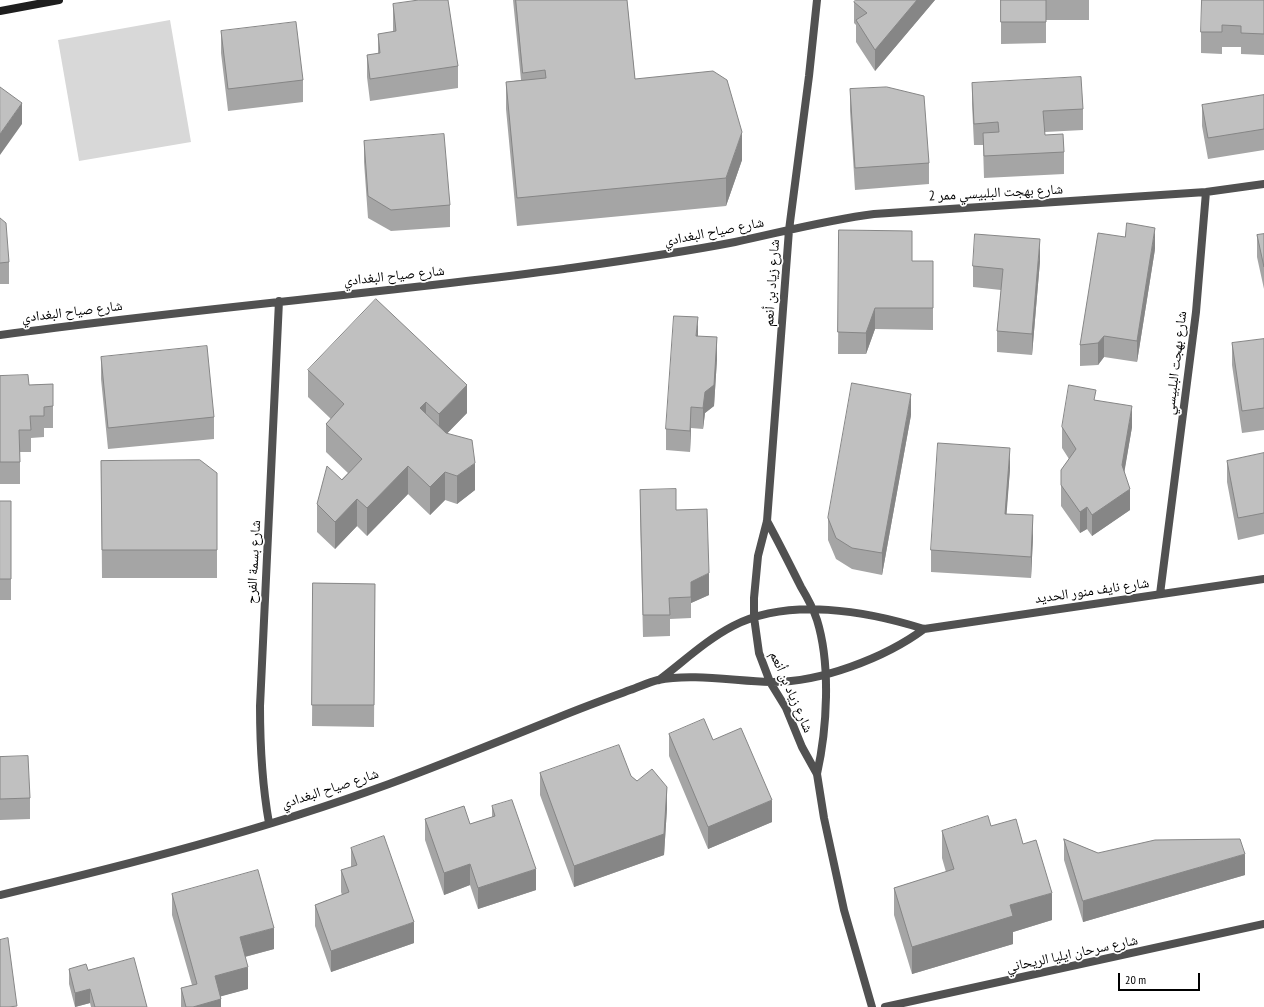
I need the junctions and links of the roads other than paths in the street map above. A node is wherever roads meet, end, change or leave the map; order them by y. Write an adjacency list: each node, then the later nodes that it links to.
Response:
1 (59, 0): 3 (main road)
2 (817, 0): 6 (street, شارع زياد بن أنعم)
3 (0, 11)
4 (1264, 184): 5 (street)
5 (1206, 192): 6 (street, شارع بهجت البلبيسي ممر 2); 11 (street, شارع بهجت البلبيسي)
6 (789, 230): 7 (street, شارع صياح البغدادي); 9 (street, شارع زياد بن أنعم)
7 (279, 302): 8 (street, شارع صياح البغدادي); 19 (street, شارع بسمة الفرح)
8 (0, 335)
9 (767, 521): 12 (street, شارع زياد بن أنعم); 13 (street, شارع زياد بن أنعم)
10 (1264, 578): 11 (street, شارع نايف منور الحديد)
11 (1160, 594): 14 (street, شارع نايف منور الحديد)
12 (813, 609): 13 (street, شارع صياح البغدادي); 14 (street, شارع نايف منور الحديد); 15 (street, شارع زياد بن أنعم)
13 (754, 617): 16 (street, شارع صياح البغدادي); 17 (street, شارع زياد بن أنعم)
14 (924, 629): 15 (street, شارع نايف منور الحديد)
15 (825, 675): 17 (street, شارع صياح البغدادي); 18 (street, شارع زياد بن أنعم)
16 (658, 680): 17 (street, شارع صياح البغدادي); 19 (street, شارع صياح البغدادي)
17 (770, 682): 18 (street, شارع زياد بن أنعم)
18 (817, 774): 22 (street, شارع زياد بن أنعم)
19 (269, 823): 20 (street, شارع صياح البغدادي)
20 (0, 894)
21 (1264, 924): 23 (street, شارع سرحان ايليا الريحاني)
22 (872, 1007)
23 (885, 1007)

